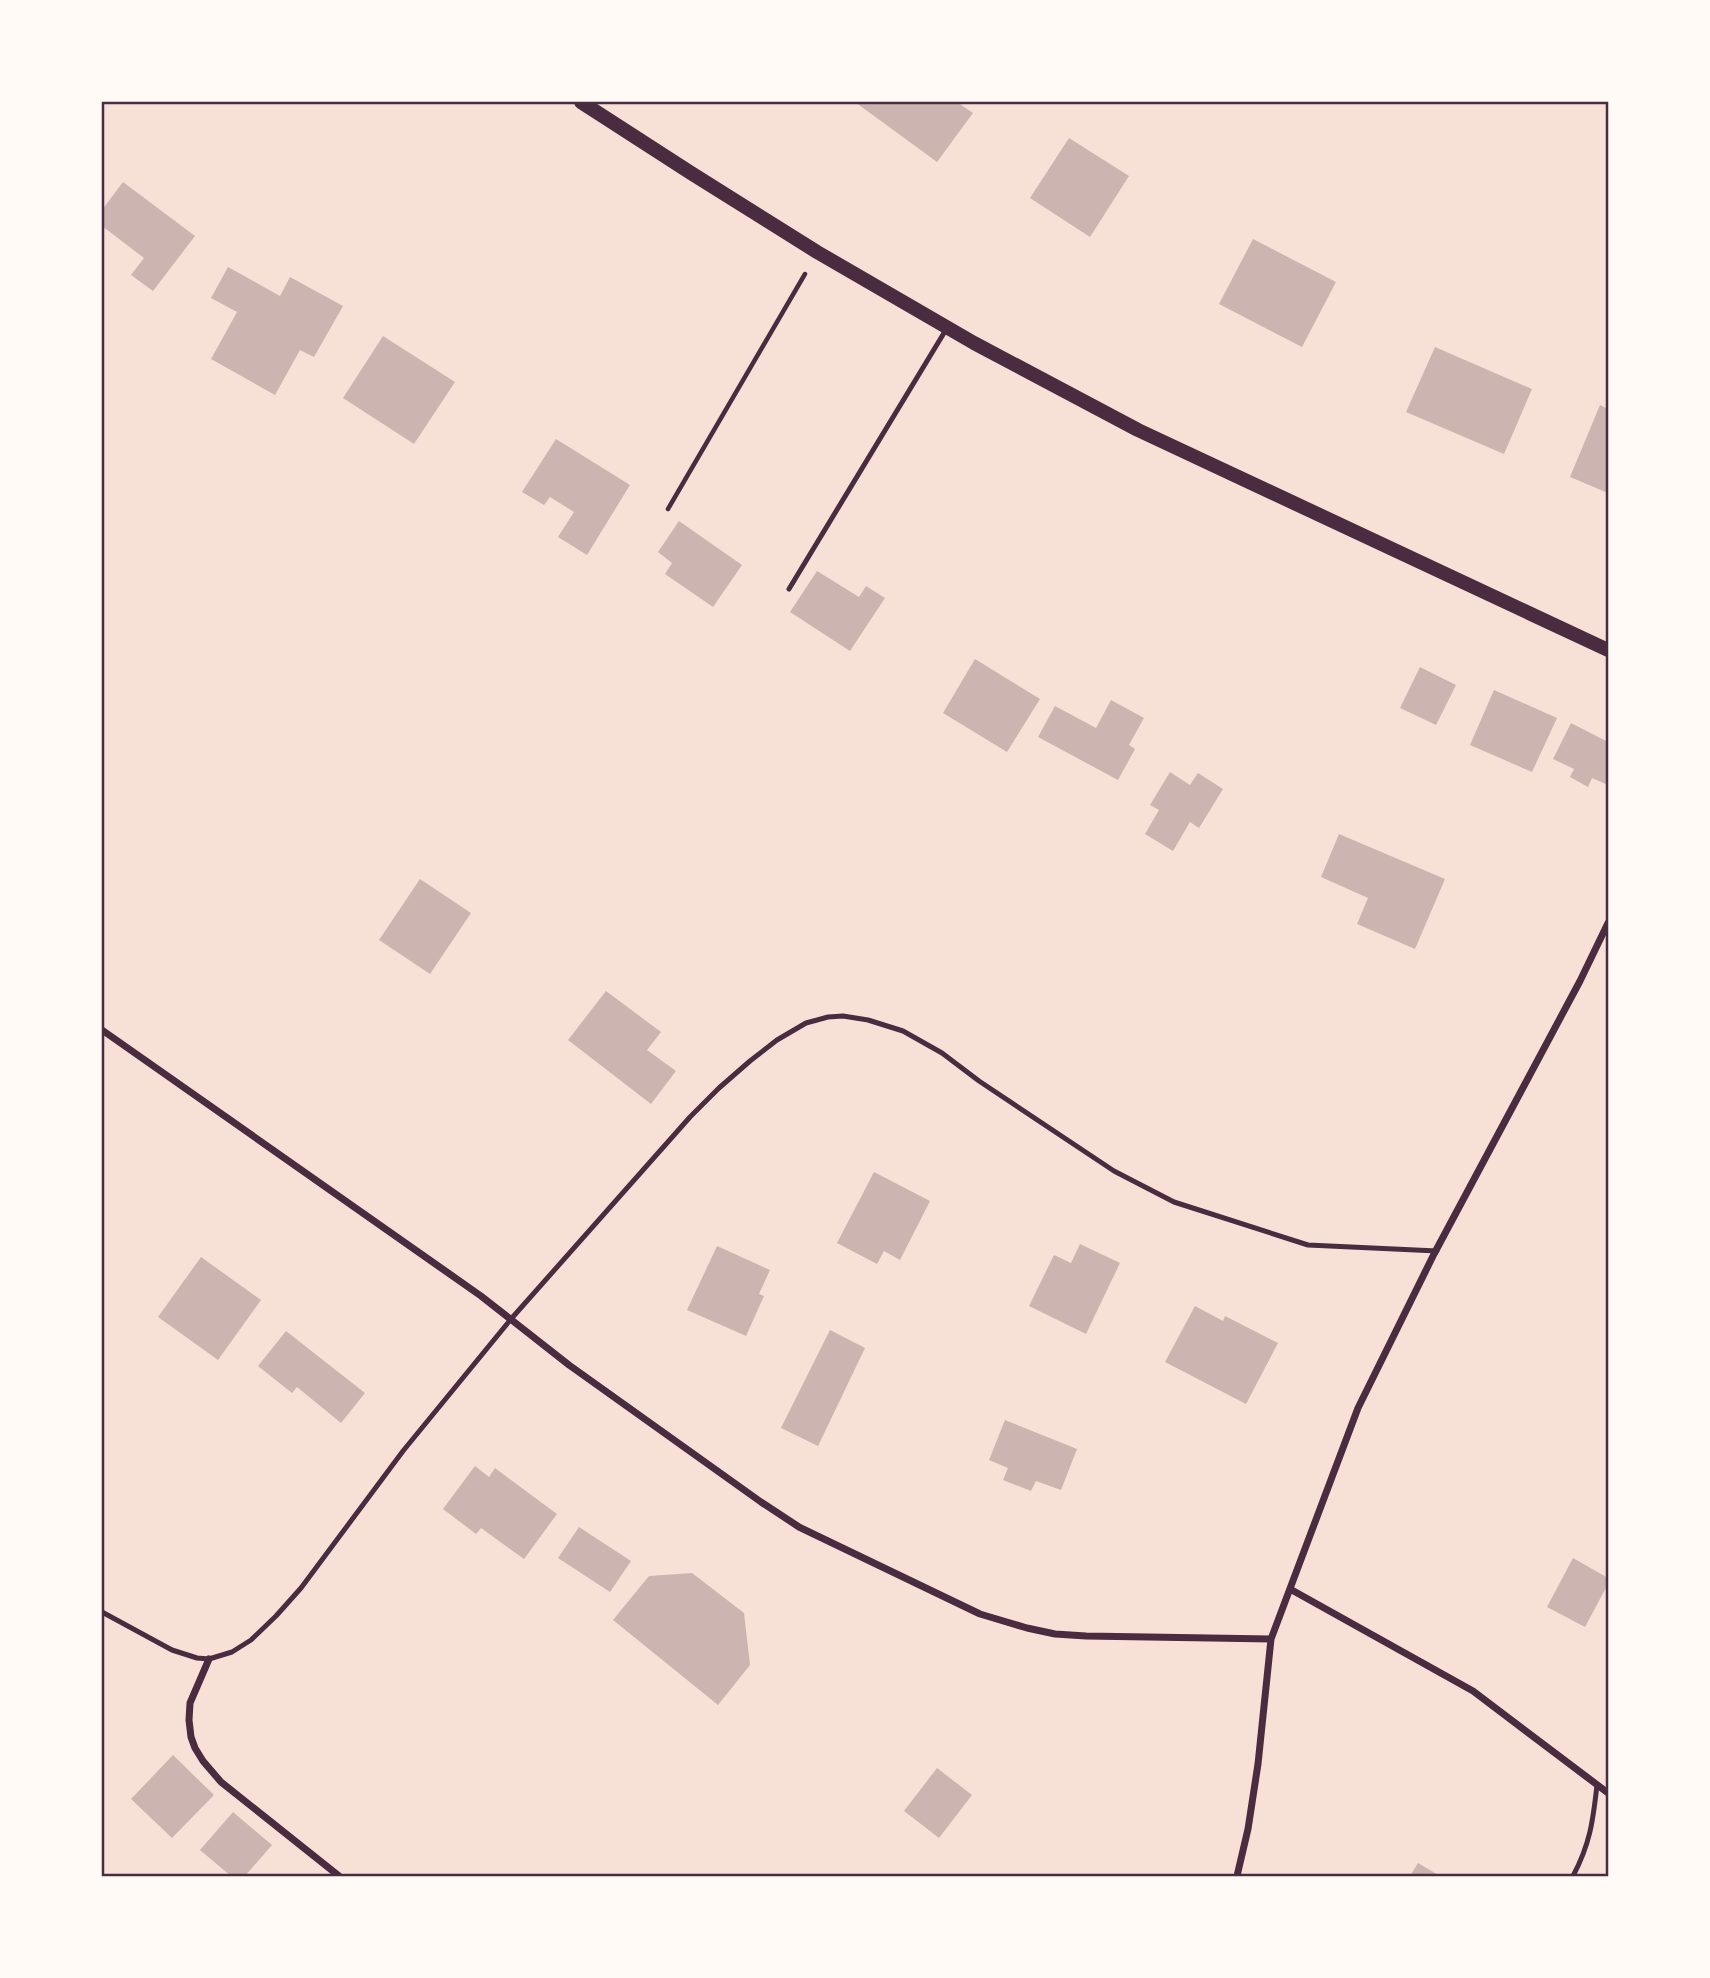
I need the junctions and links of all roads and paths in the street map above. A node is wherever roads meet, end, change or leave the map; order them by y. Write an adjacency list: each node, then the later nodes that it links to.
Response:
1 (581, 102): 2 (main road)
2 (817, 252): 3 (main road); 4 (path)
3 (947, 328): 5 (lane); 6 (main road)
4 (668, 509)
5 (789, 589)
6 (1608, 650)
7 (1608, 923): 9 (street)
8 (102, 1030): 10 (street)
9 (1437, 1251): 10 (lane); 11 (street)
10 (511, 1320): 13 (street); 14 (lane)
11 (1290, 1588): 13 (street); 15 (street)
12 (102, 1612): 14 (lane)
13 (1271, 1639): 18 (street)
14 (209, 1658): 17 (street)
15 (1597, 1785): 16 (street); 19 (lane)
16 (1608, 1793)
17 (338, 1877)
18 (1237, 1877)
19 (1573, 1877)

